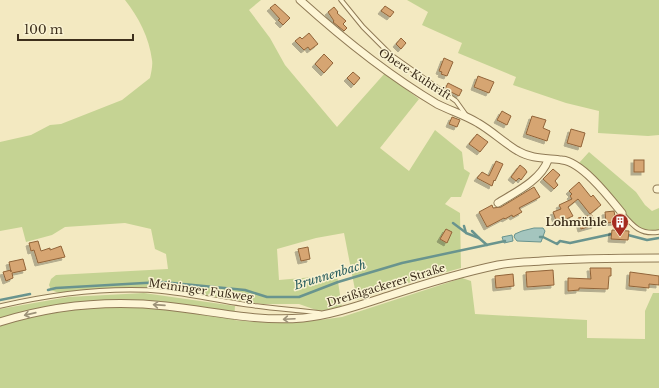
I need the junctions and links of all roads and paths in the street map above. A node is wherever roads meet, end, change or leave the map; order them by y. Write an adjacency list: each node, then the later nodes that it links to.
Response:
1 (300, 0): 3 (street, Obere Kuhtrift)
2 (341, 0): 3 (lane)
3 (468, 117): 4 (street, Obere Kuhtrift)
4 (548, 160): 5 (street); 6 (street, Obere Kuhtrift)
5 (498, 203)
6 (622, 213): 7 (lane, Obere Kuhtrift)
7 (659, 232)
8 (659, 258): 10 (street, Dreißigackerer Straße)
9 (0, 306): 10 (lane, Meininger Fußweg)
10 (327, 314): 11 (street, Dreißigackerer Straße, one-way to 11)
11 (0, 322)

